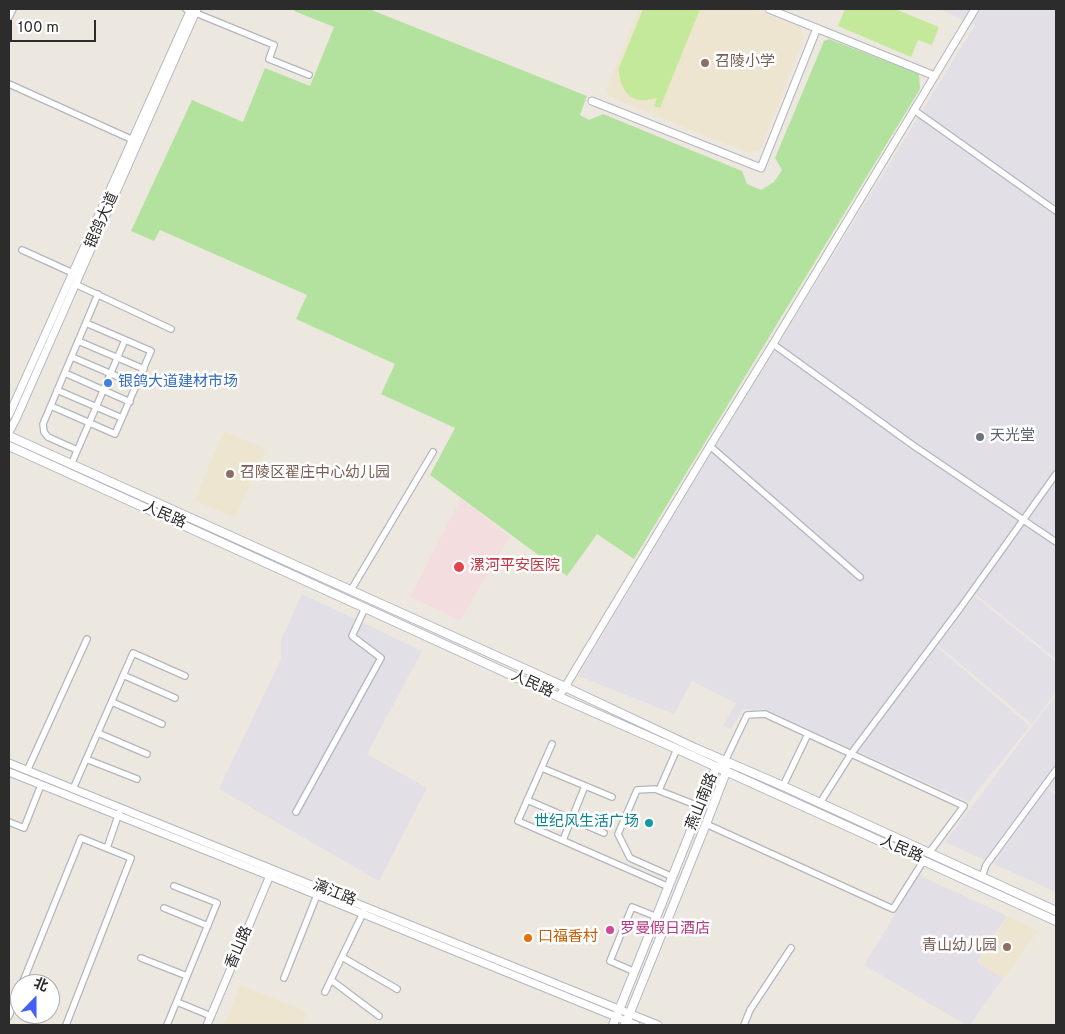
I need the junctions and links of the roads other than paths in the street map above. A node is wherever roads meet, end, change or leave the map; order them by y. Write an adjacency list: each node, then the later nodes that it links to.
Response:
1 (12, 9): 5 (street)
2 (768, 9): 6 (street)
3 (975, 9): 8 (street)
4 (192, 10): 7 (street); 12 (street, 银鸽大道); 15 (street, 银鸽大道)
5 (9, 17)
6 (817, 28): 8 (street); 10 (street)
7 (309, 75)
8 (934, 76): 11 (street)
9 (9, 84): 12 (street)
10 (592, 101)
11 (914, 110): 13 (street); 22 (street)
12 (132, 140): 15 (street, 银鸽大道)
13 (1056, 211)
14 (22, 250): 15 (street)
15 (76, 274): 16 (street, 银鸽大道); 34 (street, 银鸽大道)
16 (75, 284): 17 (street); 37 (street, 银鸽大道)
17 (98, 294): 18 (street); 19 (street)
18 (86, 323): 20 (street); 21 (street)
19 (171, 329)
20 (125, 340): 24 (street); 25 (street)
21 (78, 341): 23 (street); 24 (street)
22 (772, 344): 40 (street); 45 (street)
23 (72, 357): 26 (street); 27 (street)
24 (118, 358): 25 (street); 27 (street)
25 (144, 370): 28 (street)
26 (65, 373): 29 (street); 30 (street)
27 (110, 374): 28 (street); 30 (street)
28 (137, 385): 31 (street)
29 (57, 390): 32 (street); 33 (street)
30 (104, 390): 31 (street); 33 (street)
31 (130, 402): 35 (street)
32 (50, 406): 36 (street); 41 (street)
33 (96, 407): 35 (street); 36 (street)
34 (9, 415)
35 (122, 418): 36 (street)
36 (89, 422): 41 (street)
37 (9, 432)
38 (9, 436): 43 (main road, 人民路)
39 (9, 446): 49 (main road, 人民路)
40 (710, 446): 47 (street); 53 (street)
41 (77, 450): 43 (street)
42 (433, 452): 48 (street)
43 (71, 465): 48 (main road, 人民路)
44 (1056, 474): 45 (street)
45 (1023, 520): 46 (street); 63 (street)
46 (1056, 542)
47 (860, 577)
48 (351, 590): 53 (main road, 人民路)
49 (365, 608): 55 (main road, 人民路); 84 (street)
50 (87, 639): 70 (street)
51 (123, 675): 52 (street); 54 (street); 56 (street)
52 (185, 676)
53 (565, 687): 55 (street); 65 (main road, 人民路)
54 (175, 698)
55 (559, 698): 61 (main road, 人民路)
56 (112, 702): 57 (street); 58 (street)
57 (162, 724)
58 (98, 733): 62 (street); 64 (street)
59 (808, 734): 63 (street); 65 (street); 76 (street)
60 (552, 744): 67 (street)
61 (677, 749): 68 (main road, 人民路); 78 (street)
62 (147, 754)
63 (851, 754): 81 (street); 91 (street)
64 (86, 759): 73 (street); 77 (street)
65 (725, 761): 68 (main road, 燕山南路); 72 (main road, 燕山南路); 76 (main road, 人民路)
66 (9, 763): 70 (street, 漓江路)
67 (542, 768): 75 (street); 80 (street)
68 (716, 768): 72 (main road, 人民路); 82 (main road, 燕山南路)
69 (1056, 770): 95 (street)
70 (27, 771): 77 (street, 漓江路)
71 (9, 772): 74 (street, 漓江路)
72 (726, 772): 87 (main road, 燕山南路); 92 (main road, 人民路)
73 (137, 779)
74 (41, 785): 83 (street, 漓江路); 86 (street)
75 (585, 786): 79 (street); 85 (street)
76 (783, 786): 81 (main road, 人民路)
77 (73, 789): 83 (street, 漓江路)
78 (659, 790): 82 (street); 94 (street)
79 (612, 797)
80 (527, 800): 85 (street); 89 (street)
81 (820, 803): 91 (main road, 人民路)
82 (701, 807): 94 (main road, 燕山南路)
83 (120, 812): 90 (street); 93 (street, 漓江路)
84 (296, 812)
85 (572, 819): 88 (street); 89 (street)
86 (9, 822)
87 (706, 824): 92 (street); 103 (main road, 燕山南路)
88 (604, 833)
89 (563, 840): 97 (street)
90 (107, 848): 110 (street); 121 (street)
91 (930, 853): 95 (main road, 人民路)
92 (924, 860): 104 (main road, 人民路)
93 (271, 873): 98 (street, 漓江路); 100 (street, 漓江路); 118 (street, 香山路)
94 (673, 877): 97 (main road, 燕山南路)
95 (982, 877): 101 (main road, 人民路)
96 (174, 886): 105 (street)
97 (669, 887): 102 (main road, 燕山南路)
98 (316, 895): 100 (street, 漓江路); 112 (street)
99 (164, 908): 105 (street)
100 (364, 910): 107 (street); 117 (street, 漓江路)
101 (1056, 911)
102 (658, 914): 103 (main road); 109 (main road, 燕山南路); 109 (street)
103 (669, 915): 120 (main road, 燕山南路)
104 (1056, 921)
105 (208, 926): 111 (street)
106 (791, 948): 127 (street)
107 (342, 957): 113 (street); 114 (street)
108 (141, 958): 111 (street)
109 (635, 972): 117 (main road, 燕山南路)
110 (26, 974)
111 (188, 976): 116 (street)
112 (284, 978)
113 (331, 980): 115 (street); 119 (street)
114 (397, 989)
115 (325, 992)
116 (177, 1002): 118 (street); 122 (street)
117 (618, 1013): 120 (street, 漓江路); 124 (main road, 燕山南路)
118 (212, 1016): 123 (street, 香山路)
119 (379, 1016)
120 (627, 1020): 125 (street, 漓江路); 126 (street, 漓江路)
121 (66, 1025)
122 (168, 1025)
123 (208, 1025)
124 (613, 1025)
125 (636, 1025)
126 (658, 1025)
127 (744, 1025)

